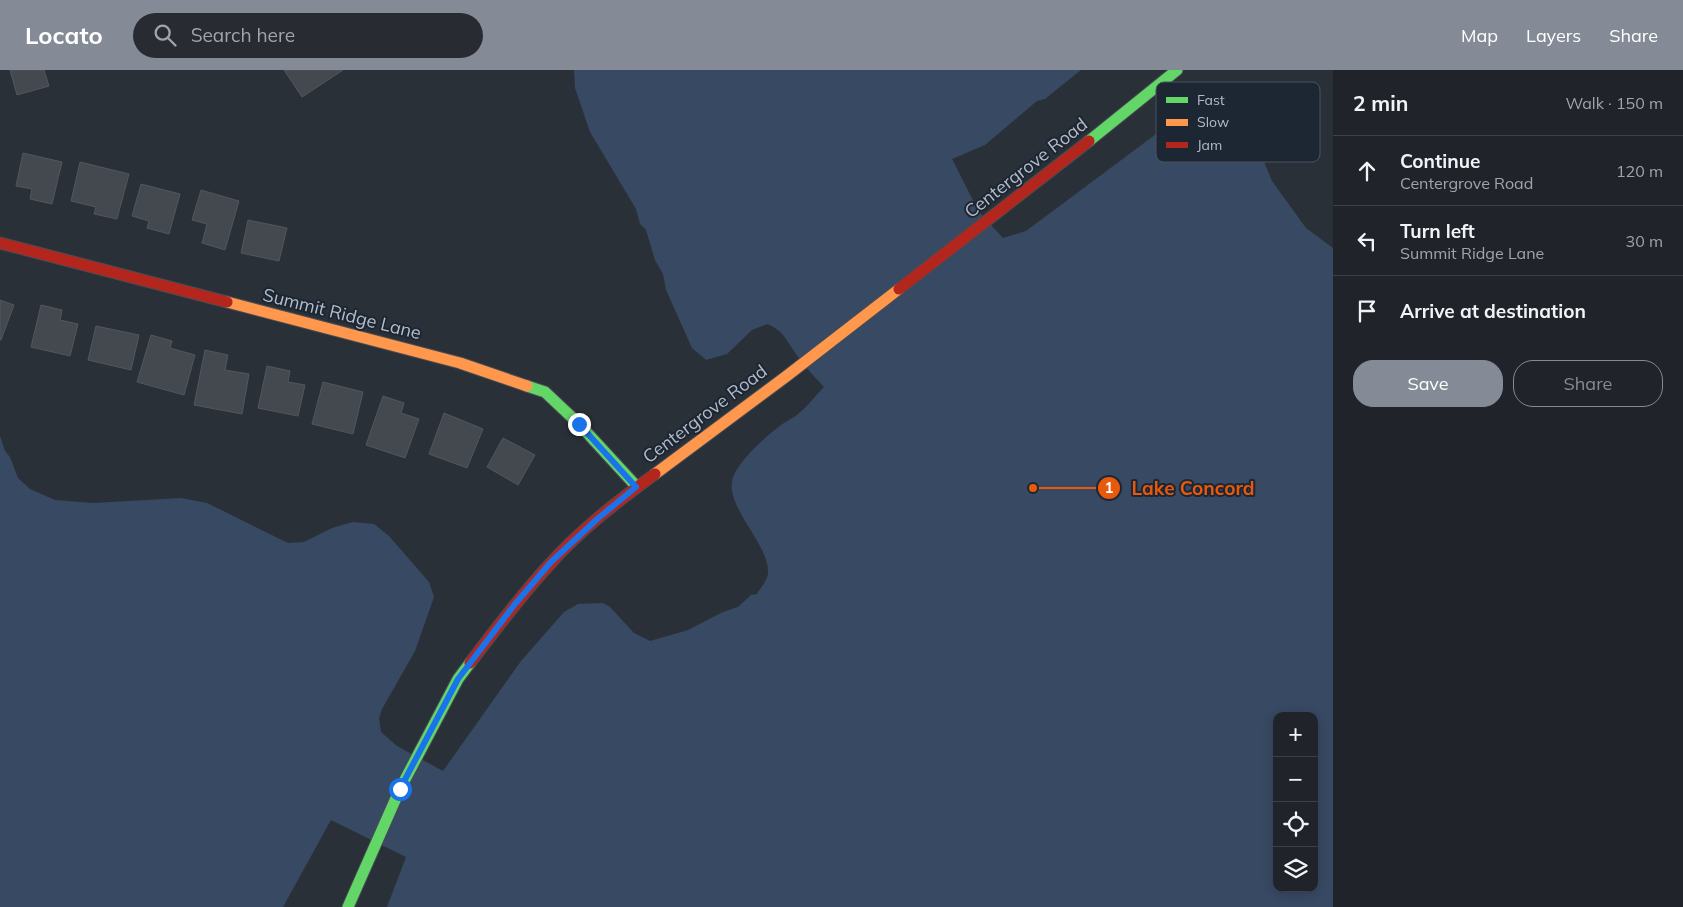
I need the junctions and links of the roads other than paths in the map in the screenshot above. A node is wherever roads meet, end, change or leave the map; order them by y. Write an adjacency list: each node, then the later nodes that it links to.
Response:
1 (1176, 70): 2 (street, Centergrove Road)
2 (1161, 82)
3 (1156, 86): 5 (street, Centergrove Road)
4 (0, 243): 5 (street, Summit Ridge Lane)
5 (636, 487): 6 (street, Centergrove Road)
6 (348, 907)

